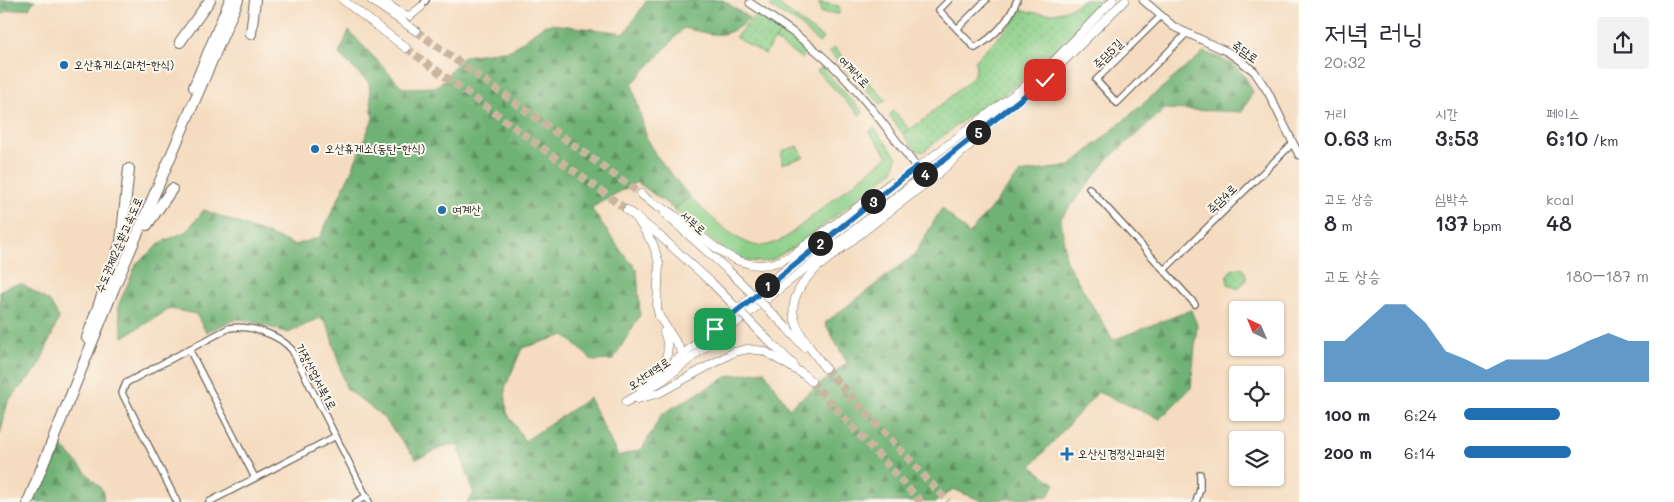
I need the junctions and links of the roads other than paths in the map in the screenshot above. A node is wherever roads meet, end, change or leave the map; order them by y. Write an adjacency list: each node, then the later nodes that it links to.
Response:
1 (210, 0): 22 (highway)
2 (230, 0): 40 (highway, 수도권제2순환고속도로)
3 (238, 0): 40 (highway, 수도권제2순환고속도로)
4 (255, 0): 20 (highway)
5 (343, 0): 23 (main road)
6 (371, 0): 19 (main road)
7 (382, 0): 16 (main road)
8 (426, 0): 16 (street)
9 (949, 0): 18 (street)
10 (986, 0): 18 (street)
11 (1017, 0): 18 (street)
12 (1113, 0): 27 (main road, 오산대역로)
13 (1125, 0): 24 (main road, 오산대역로)
14 (1143, 0): 17 (street, 죽담로)
15 (750, 3): 27 (street, 여계산로)
16 (421, 8)
17 (1161, 16): 21 (street, 죽담로); 21 (street, 죽담5길)
18 (958, 28)
19 (416, 31)
20 (251, 34)
21 (1186, 34): 25 (street, 죽담로)
22 (180, 42)
23 (406, 48)
24 (1000, 115): 30 (main road, 오산대역로); 34 (main road, 서부로, bridge)
25 (1293, 143): 26 (street, 죽담로); 37 (street, 죽담4로)
26 (1299, 155)
27 (917, 167): 29 (main road, 오산대역로); 30 (street, 여계산로)
28 (129, 169): 40 (highway)
29 (906, 175): 34 (main road); 42 (main road, 오산대역로)
30 (923, 176): 42 (main road, 오산대역로)
31 (1089, 188): 37 (street)
32 (172, 189): 40 (highway)
33 (641, 194): 34 (main road, 서부로)
34 (654, 204)
35 (627, 210): 36 (main road)
36 (636, 217): 39 (main road); 43 (main road, bridge)
37 (1164, 270): 38 (street)
38 (1195, 304)
39 (661, 323): 42 (main road); 45 (main road)
40 (90, 337): 51 (highway, 수도권제2순환고속도로); 52 (highway, 수도권제2순환고속도로)
41 (189, 349): 47 (street, 가장산업서북1로); 49 (street); 53 (street, 가장산업서북1로)
42 (686, 357): 45 (main road, 오산대역로); 46 (main road, 오산대역로)
43 (803, 374): 44 (main road); 46 (main road)
44 (811, 381)
45 (642, 388): 46 (main road, 오산대역로)
46 (626, 402)
47 (336, 436): 49 (street); 50 (street, 가장산업서북1로)
48 (1200, 474): 56 (street)
49 (254, 478): 54 (street)
50 (368, 499): 55 (street, 가장산업서북1로)
51 (20, 502)
52 (28, 502)
53 (176, 502)
54 (209, 502)
55 (356, 502)
56 (1196, 502)

